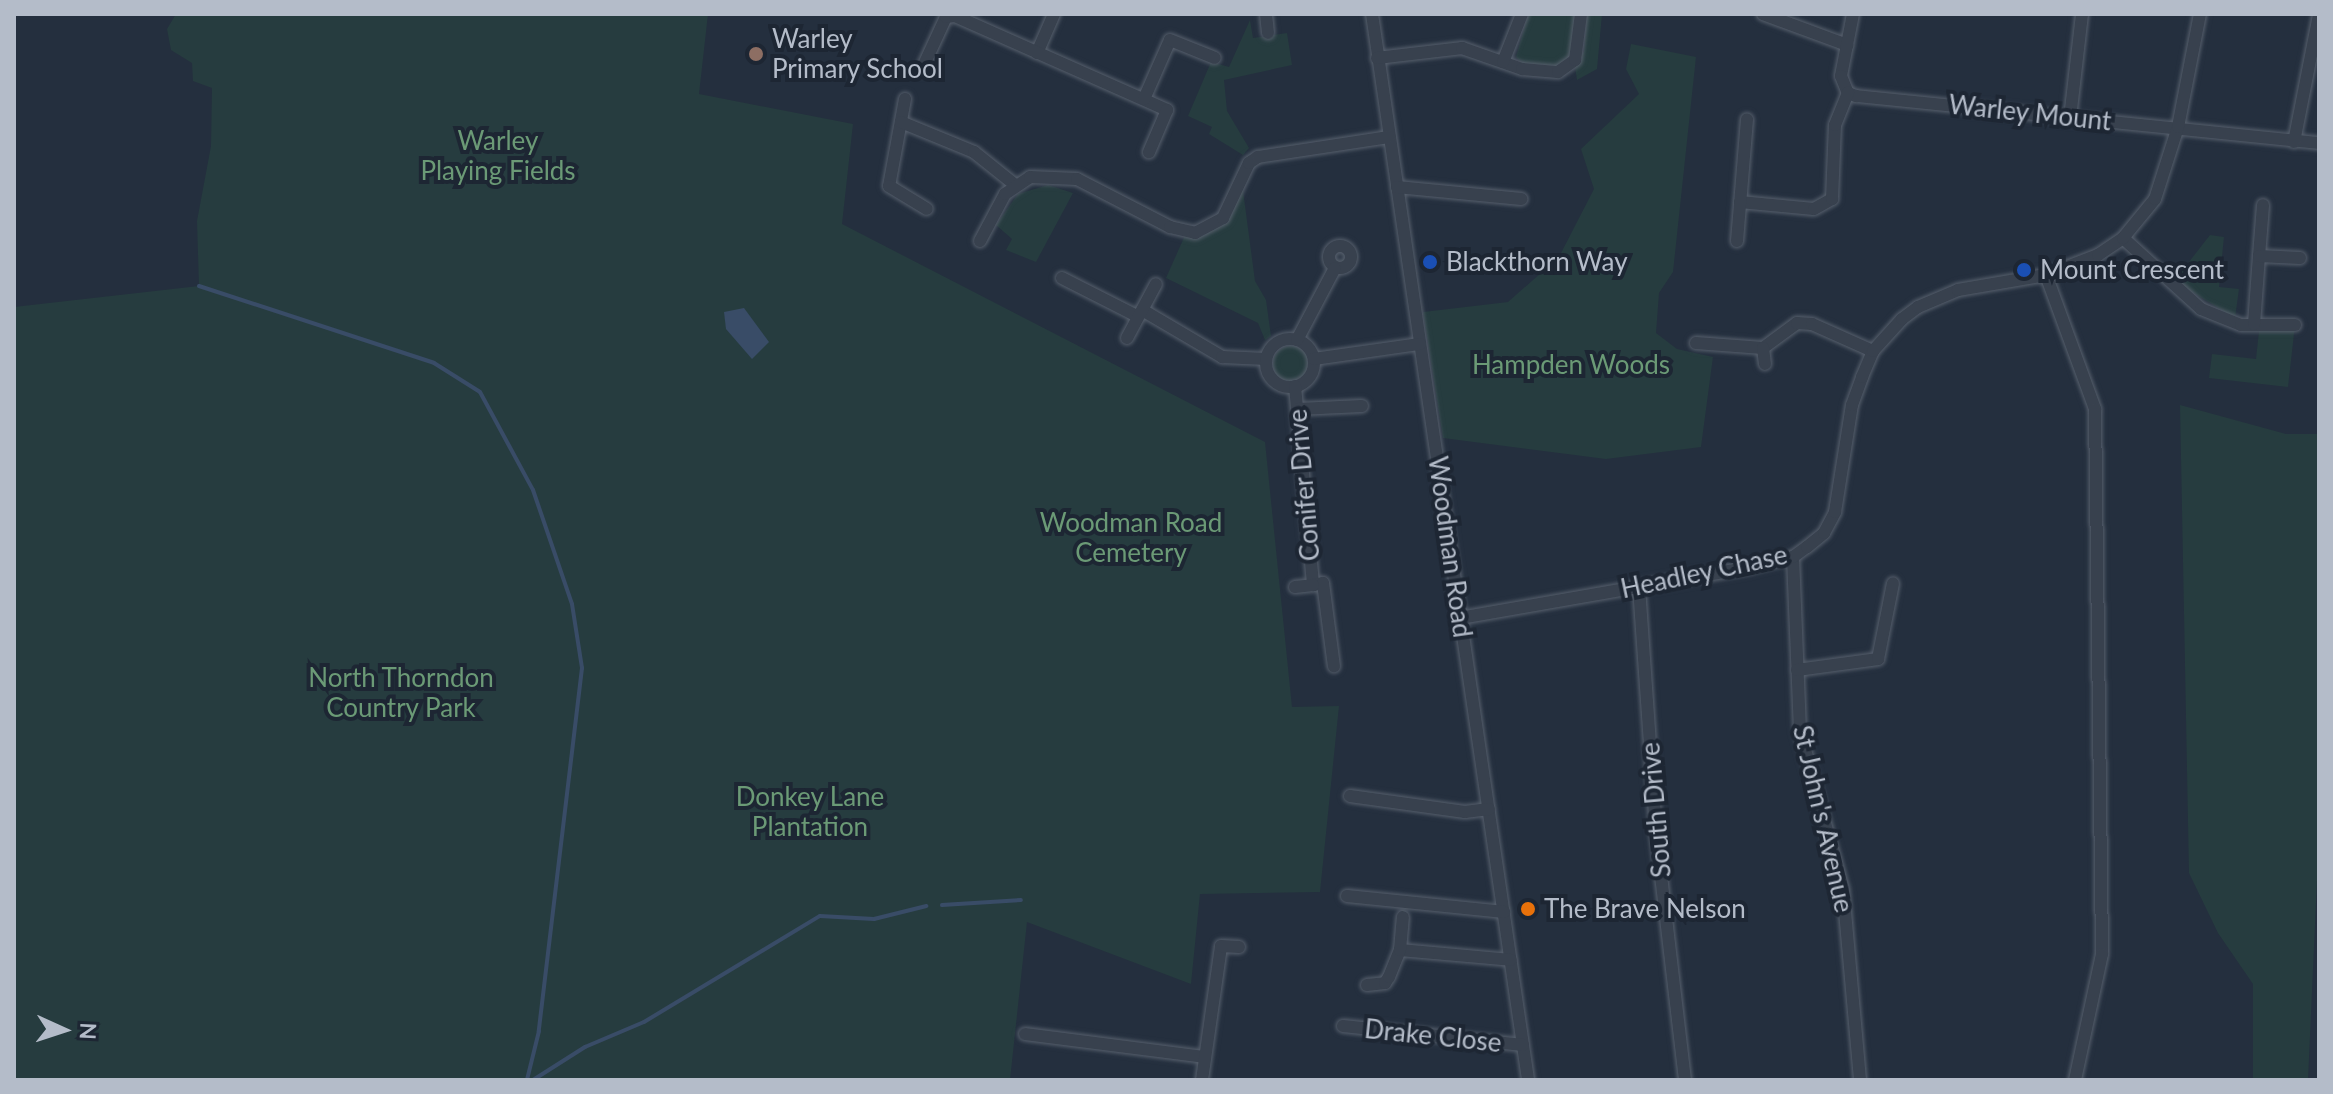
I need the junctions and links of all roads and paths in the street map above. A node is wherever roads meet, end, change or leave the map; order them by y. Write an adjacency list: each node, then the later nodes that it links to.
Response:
1 (1054, 14): 13 (street)
2 (1266, 14): 11 (street)
3 (1372, 14): 15 (street, Woodman Road)
4 (1522, 14): 16 (street)
5 (1581, 14): 16 (street)
6 (1763, 14): 12 (street)
7 (1853, 14): 12 (street)
8 (2082, 14): 21 (street)
9 (2200, 14): 24 (street, Headley Chase)
10 (2319, 14): 26 (street)
11 (1268, 33)
12 (1847, 45): 18 (street)
13 (1037, 53): 17 (street); 20 (street)
14 (1215, 58): 20 (street)
15 (1377, 58): 16 (street); 25 (street, Woodman Road)
16 (1503, 62)
17 (922, 69)
18 (1848, 93): 21 (street, Warley Mount); 32 (street)
19 (905, 99): 23 (street)
20 (1144, 99): 28 (street)
21 (2070, 118): 24 (street, Warley Mount)
22 (1747, 119): 32 (street)
23 (901, 122): 29 (street); 34 (street)
24 (2178, 127): 26 (street, Warley Mount); 35 (street, Headley Chase)
25 (1389, 137): 29 (street); 30 (street, Woodman Road)
26 (2294, 142): 27 (street, Warley Mount)
27 (2319, 143)
28 (1149, 152)
29 (1014, 184): 36 (street)
30 (1397, 187): 31 (street); 50 (street, Woodman Road)
31 (1521, 199)
32 (1740, 202): 37 (street)
33 (2263, 205): 38 (street)
34 (927, 209)
35 (2123, 238): 41 (street, Headley Chase); 45 (street)
36 (980, 241)
37 (1737, 241)
38 (2259, 256): 39 (street); 45 (street)
39 (2300, 258)
40 (1335, 268): 48 (street)
41 (2046, 275): 52 (street, Headley Chase); 84 (street)
42 (1062, 278): 44 (street)
43 (1156, 284): 44 (street)
44 (1140, 313): 47 (street); 53 (street)
45 (2254, 324): 46 (street)
46 (2295, 325)
47 (1127, 338)
48 (1297, 340): 53 (street); 54 (street)
49 (1696, 343): 51 (street)
50 (1420, 344): 54 (street); 64 (street, Woodman Road)
51 (1763, 348): 52 (street); 55 (street)
52 (1873, 351): 59 (street, Headley Chase)
53 (1266, 359): 56 (street)
54 (1314, 359): 56 (street)
55 (1765, 364)
56 (1295, 386): 58 (street, Conifer Drive)
57 (1362, 406): 58 (street)
58 (1298, 409): 60 (street, Conifer Drive)
59 (1793, 557): 62 (street, Headley Chase); 66 (street, St John's Avenue)
60 (1323, 583): 61 (street); 65 (street, Conifer Drive)
61 (1295, 587)
62 (1639, 587): 64 (street, Headley Chase); 82 (street, South Drive)
63 (1889, 590): 66 (street)
64 (1460, 618): 68 (street, Woodman Road)
65 (1334, 666)
66 (1797, 670): 83 (street, St John's Avenue)
67 (1350, 796): 68 (street)
68 (1489, 809): 70 (street, Woodman Road)
69 (1347, 896): 70 (street)
70 (1504, 912): 74 (street, Woodman Road)
71 (1403, 917): 73 (street)
72 (1239, 947): 79 (street)
73 (1400, 950): 74 (street); 75 (street)
74 (1511, 960): 78 (street, Woodman Road)
75 (1367, 985)
76 (1343, 1026): 78 (street, Drake Close)
77 (1025, 1034): 79 (street)
78 (1523, 1045): 81 (street, Woodman Road)
79 (1204, 1057): 80 (street)
80 (1202, 1080)
81 (1528, 1080)
82 (1685, 1080)
83 (1860, 1080)
84 (2075, 1080)

